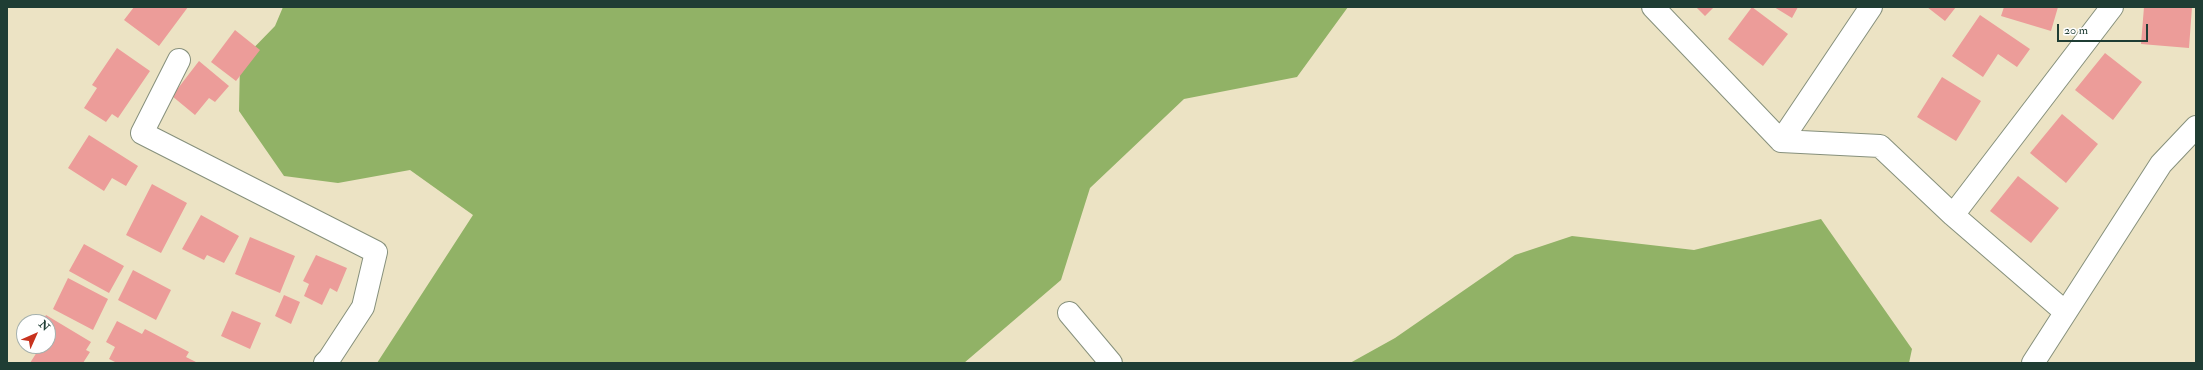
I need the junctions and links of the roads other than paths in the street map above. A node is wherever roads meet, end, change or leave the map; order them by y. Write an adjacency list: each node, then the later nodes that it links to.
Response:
1 (1653, 7): 6 (street)
2 (1871, 7): 6 (street)
3 (2112, 7): 7 (street)
4 (180, 60): 10 (street)
5 (2196, 127): 8 (street)
6 (1781, 141): 7 (street)
7 (1953, 215): 8 (street)
8 (2064, 311): 12 (street)
9 (1070, 313): 11 (street)
10 (325, 363)
11 (1111, 363)
12 (2033, 363)

